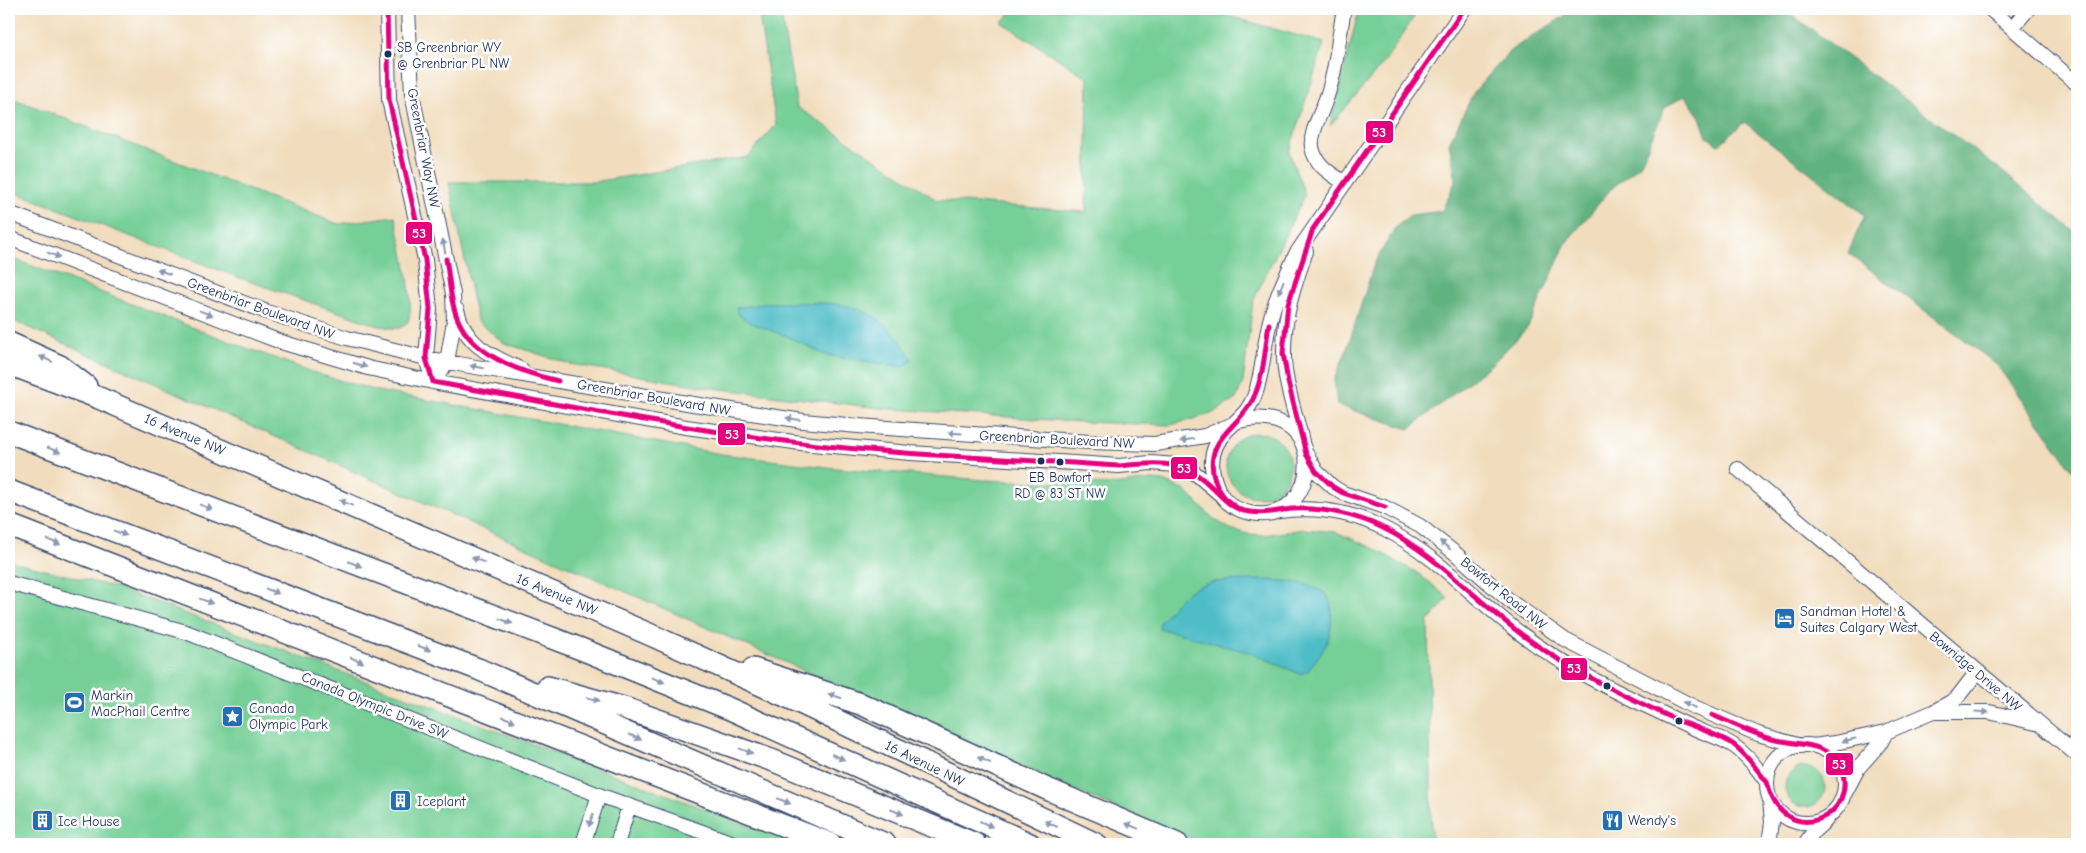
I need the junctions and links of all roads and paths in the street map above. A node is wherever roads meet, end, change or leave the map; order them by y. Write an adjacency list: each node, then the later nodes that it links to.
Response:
1 (387, 9): 15 (street, Greenbriar Way NW)
2 (408, 9): 13 (street, Greenbriar Way NW, one-way to 2)
3 (1344, 9): 9 (street)
4 (1464, 9): 9 (street)
5 (1990, 9): 7 (street)
6 (2028, 9): 7 (street)
7 (2012, 28): 8 (street)
8 (2077, 84)
9 (1344, 183): 11 (street)
10 (9, 213): 15 (street, Greenbriar Boulevard NW, one-way to 10)
11 (1313, 229): 21 (street, one-way to 21); 23 (street)
12 (9, 238): 19 (street, Greenbriar Boulevard NW, one-way to 19)
13 (453, 294): 16 (street, Greenbriar Way NW); 18 (street)
14 (9, 343): 20 (highway, one-way to 14)
15 (426, 358): 16 (street, Greenbriar Boulevard NW); 19 (street, Greenbriar Way NW)
16 (448, 362): 18 (street, Greenbriar Boulevard NW, one-way to 16); 19 (street, Greenbriar Way NW)
17 (9, 364): 20 (highway, 16 Avenue NW)
18 (541, 378): 21 (street, Greenbriar Boulevard NW, one-way to 18)
19 (433, 382): 26 (street, Greenbriar Boulevard NW)
20 (99, 398): 30 (highway, 16 Avenue NW, one-way to 20)
21 (1234, 423): 23 (street); 26 (street)
22 (9, 432): 50 (highway, one-way to 50)
23 (1304, 450): 27 (street); 36 (street, Bowfort Road NW, one-way to 23)
24 (1738, 469): 32 (street, Bowridge Drive NW)
25 (9, 491): 31 (highway, one-way to 31)
26 (1220, 494): 27 (street)
27 (1270, 512): 38 (street, Bowfort Road NW)
28 (9, 525): 47 (highway, one-way to 47)
29 (9, 583): 39 (street, Canada Olympic Drive SW)
30 (651, 635): 51 (highway, 16 Avenue NW, one-way to 30); 52 (highway, one-way to 30)
31 (478, 669): 48 (highway, one-way to 48); 49 (highway, one-way to 49)
32 (1978, 672): 33 (street, Bowfort Road NW); 34 (street, Bowridge Drive NW)
33 (1933, 712): 34 (street, one-way to 34); 35 (street, Bowfort Road NW)
34 (2040, 724): 37 (street, Bowridge Drive NW)
35 (1886, 732): 36 (street, Bowfort Road NW, one-way to 36); 40 (street)
36 (1806, 746): 38 (street); 40 (street)
37 (2077, 755)
38 (1767, 782): 41 (street)
39 (599, 795): 42 (street, Canada Olympic Drive SW); 44 (street, one-way to 44)
40 (1843, 796): 43 (street)
41 (1769, 797): 43 (street); 53 (street)
42 (629, 806): 45 (street); 46 (street, Canada Olympic Drive SW)
43 (1830, 815): 54 (street)
44 (582, 844)
45 (617, 844)
46 (736, 844)
47 (831, 844)
48 (885, 844)
49 (975, 844)
50 (1030, 844)
51 (1096, 844)
52 (1177, 844)
53 (1769, 844)
54 (1804, 844)

